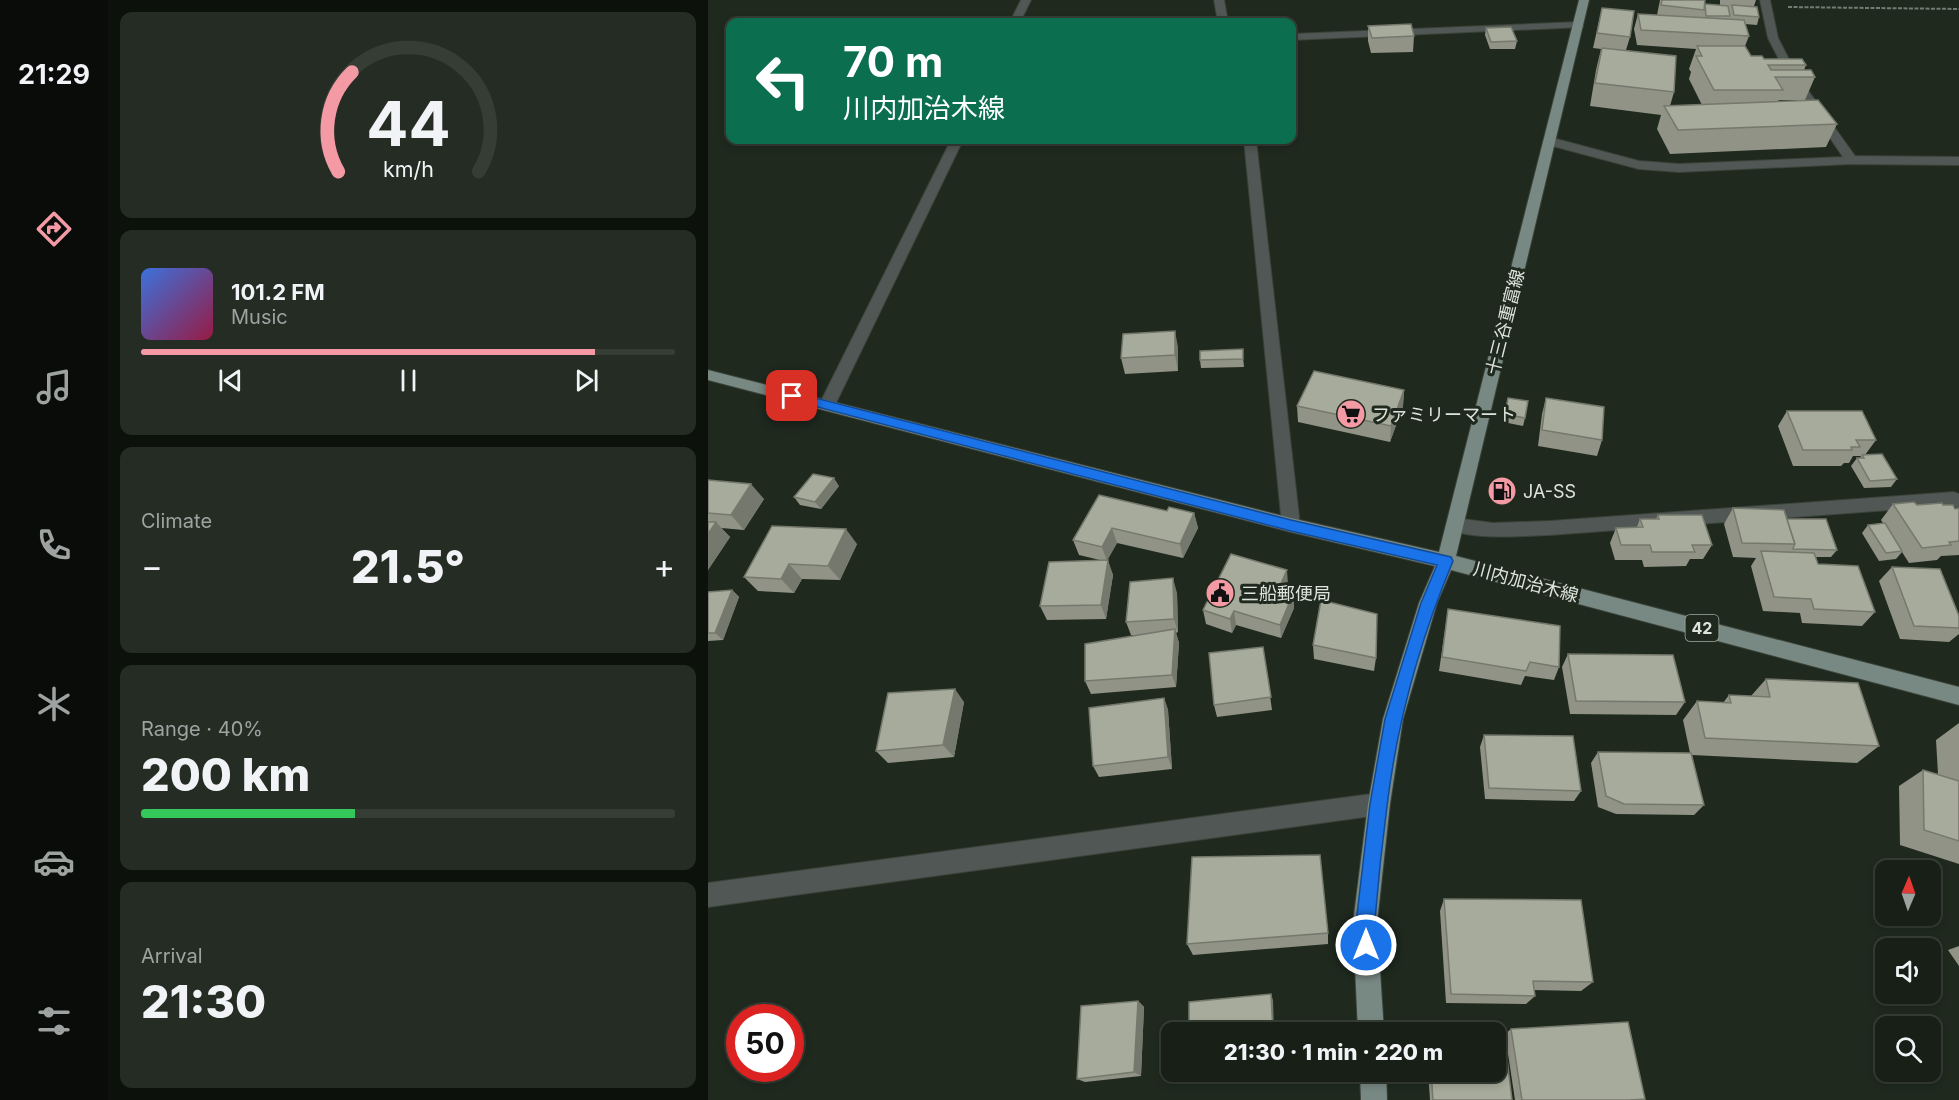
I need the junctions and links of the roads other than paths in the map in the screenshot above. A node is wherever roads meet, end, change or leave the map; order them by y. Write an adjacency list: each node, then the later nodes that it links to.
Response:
1 (1026, 0): 5 (street)
2 (1219, 0): 6 (street)
3 (1584, 0): 7 (main road, 十三谷重富線)
4 (1766, 4): 12 (street)
5 (1017, 18)
6 (1222, 18)
7 (1579, 25): 8 (street); 9 (main road, 十三谷重富線)
8 (1296, 37)
9 (1550, 141): 12 (street); 18 (main road, 十三谷重富線)
10 (955, 144): 15 (street)
11 (1250, 144): 17 (street)
12 (1851, 160): 13 (street)
13 (1959, 161)
14 (708, 375): 15 (main road, 川内加治木線 / 42)
15 (827, 405): 17 (main road, 川内加治木線 / 42)
16 (1959, 501): 18 (street)
17 (1291, 525): 19 (main road, 川内加治木線 / 42)
18 (1455, 525): 19 (main road, 十三谷重富線)
19 (1446, 561): 20 (main road, 川内加治木線 / 42); 21 (main road, 十三谷重富線)
20 (1959, 696)
21 (1379, 804): 22 (street); 23 (main road, 十三谷重富線)
22 (708, 895)
23 (1370, 1022)
24 (1373, 1082): 25 (main road)
25 (1374, 1100)

